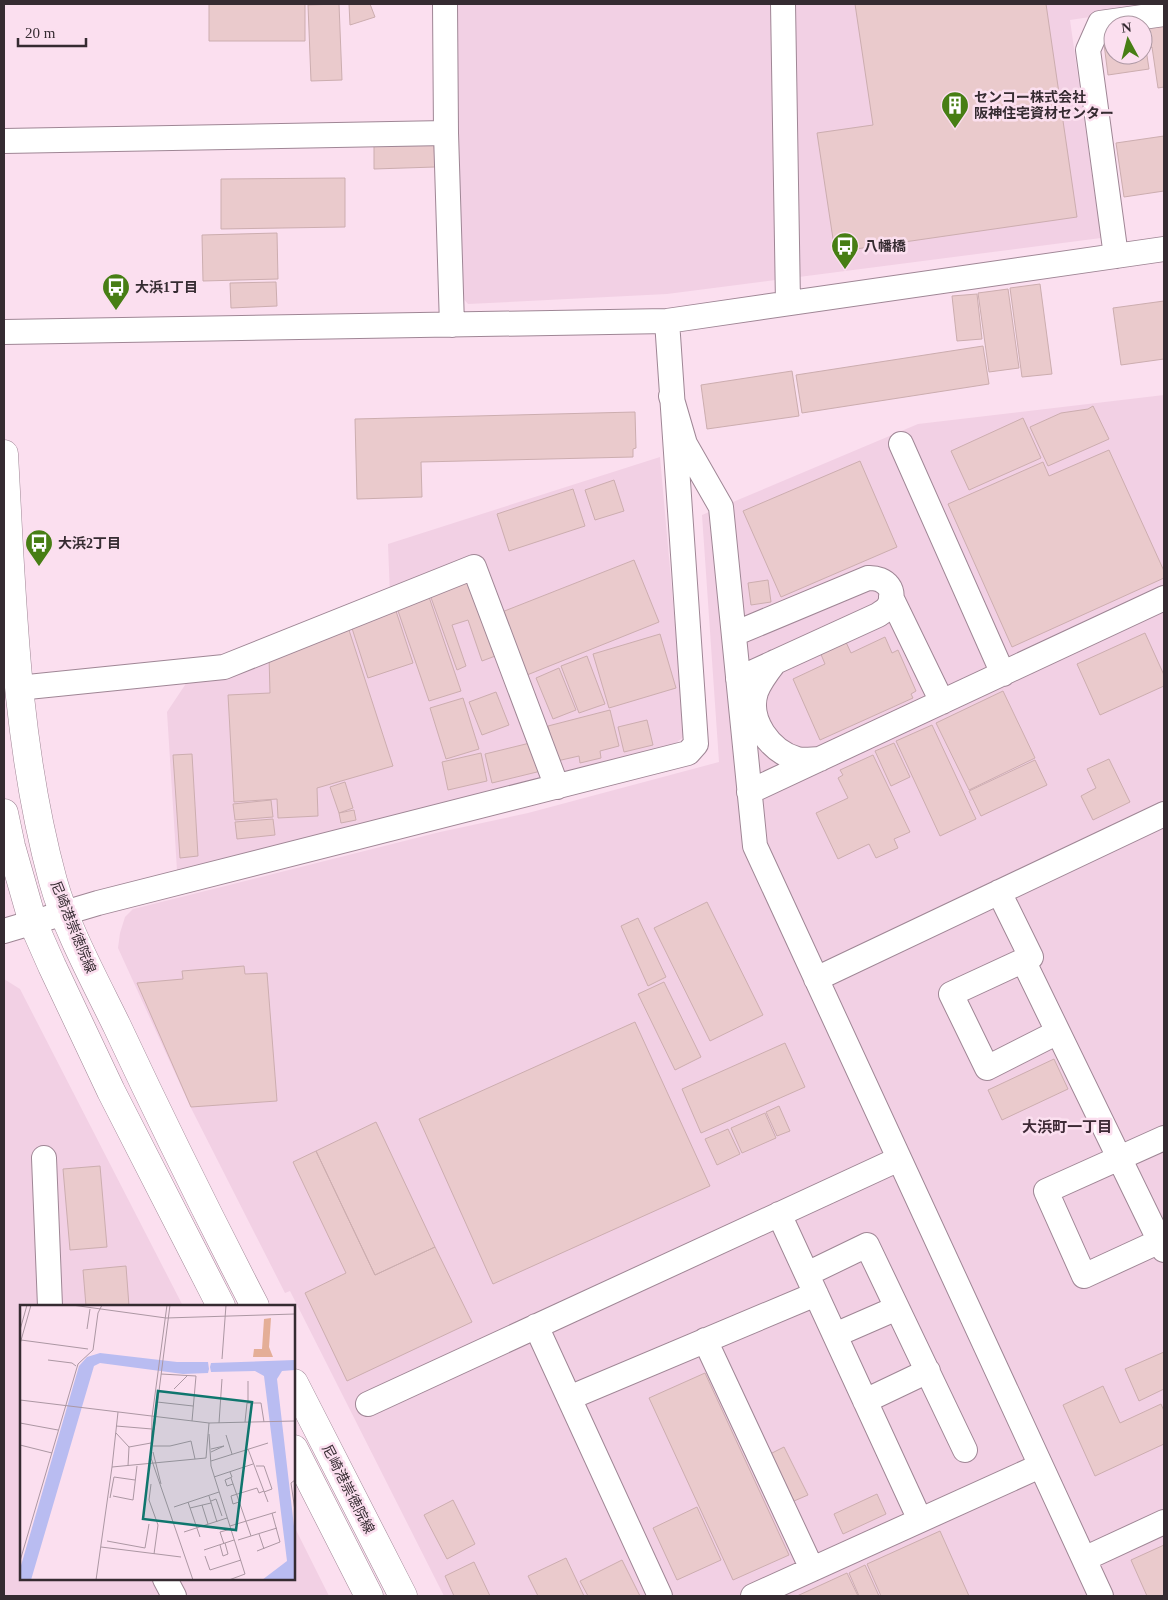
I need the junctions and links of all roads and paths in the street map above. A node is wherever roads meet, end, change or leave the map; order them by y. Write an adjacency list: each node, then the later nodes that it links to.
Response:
1 (445, 4): 5 (street)
2 (783, 4): 9 (street)
3 (1120, 12): 4 (street); 8 (street)
4 (1164, 14)
5 (446, 133): 6 (street); 11 (street)
6 (4, 141)
7 (1164, 249): 8 (street)
8 (1116, 256): 9 (street)
9 (788, 303): 10 (street)
10 (667, 321): 11 (street); 13 (street)
11 (452, 325): 12 (street)
12 (4, 332)
13 (671, 396): 18 (street); 25 (street)
14 (901, 444): 20 (street)
15 (4, 454): 22 (main road, 尼崎港崇徳院線)
16 (891, 596): 18 (street); 19 (street); 23 (street)
17 (1164, 598): 20 (street)
18 (734, 634): 21 (street)
19 (775, 662): 21 (street); 24 (street)
20 (1003, 674): 23 (street)
21 (738, 679): 26 (street)
22 (18, 688): 25 (street); 30 (main road, 尼崎港崇徳院線)
23 (942, 702): 24 (street)
24 (820, 759): 26 (street)
25 (557, 786): 30 (street)
26 (749, 792): 34 (street)
27 (4, 813): 31 (main road)
28 (1164, 814): 29 (street)
29 (999, 892): 33 (street); 34 (street)
30 (64, 913): 31 (street); 45 (main road, 尼崎港崇徳院線)
31 (34, 923): 32 (street); 44 (main road)
32 (4, 931)
33 (1023, 960): 35 (street); 35 (street)
34 (816, 979): 39 (street)
35 (1058, 1032): 38 (street)
36 (1164, 1138): 38 (street)
37 (44, 1158): 43 (street)
38 (1120, 1158): 41 (street); 41 (street)
39 (899, 1159): 40 (street); 57 (street)
40 (779, 1214): 42 (street); 47 (street)
41 (1162, 1246)
42 (811, 1284): 46 (street); 48 (street); 49 (street)
43 (50, 1305)
44 (219, 1305)
45 (254, 1305)
46 (898, 1308): 48 (street); 50 (street)
47 (536, 1326): 52 (street); 54 (street)
48 (835, 1335): 53 (street)
49 (705, 1340): 52 (street); 61 (street)
50 (928, 1372): 53 (street); 55 (street)
51 (295, 1384): 66 (main road, 尼崎港崇徳院線)
52 (569, 1398): 67 (street)
53 (865, 1401): 58 (street)
54 (368, 1404)
55 (965, 1450)
56 (295, 1451): 65 (main road)
57 (1040, 1466): 58 (street); 60 (street)
58 (920, 1520): 61 (street)
59 (1164, 1522): 60 (street)
60 (1084, 1560): 63 (street)
61 (812, 1569): 68 (street)
62 (166, 1580): 64 (street)
63 (1098, 1595)
64 (174, 1596)
65 (369, 1596)
66 (403, 1596)
67 (660, 1596)
68 (753, 1596)

